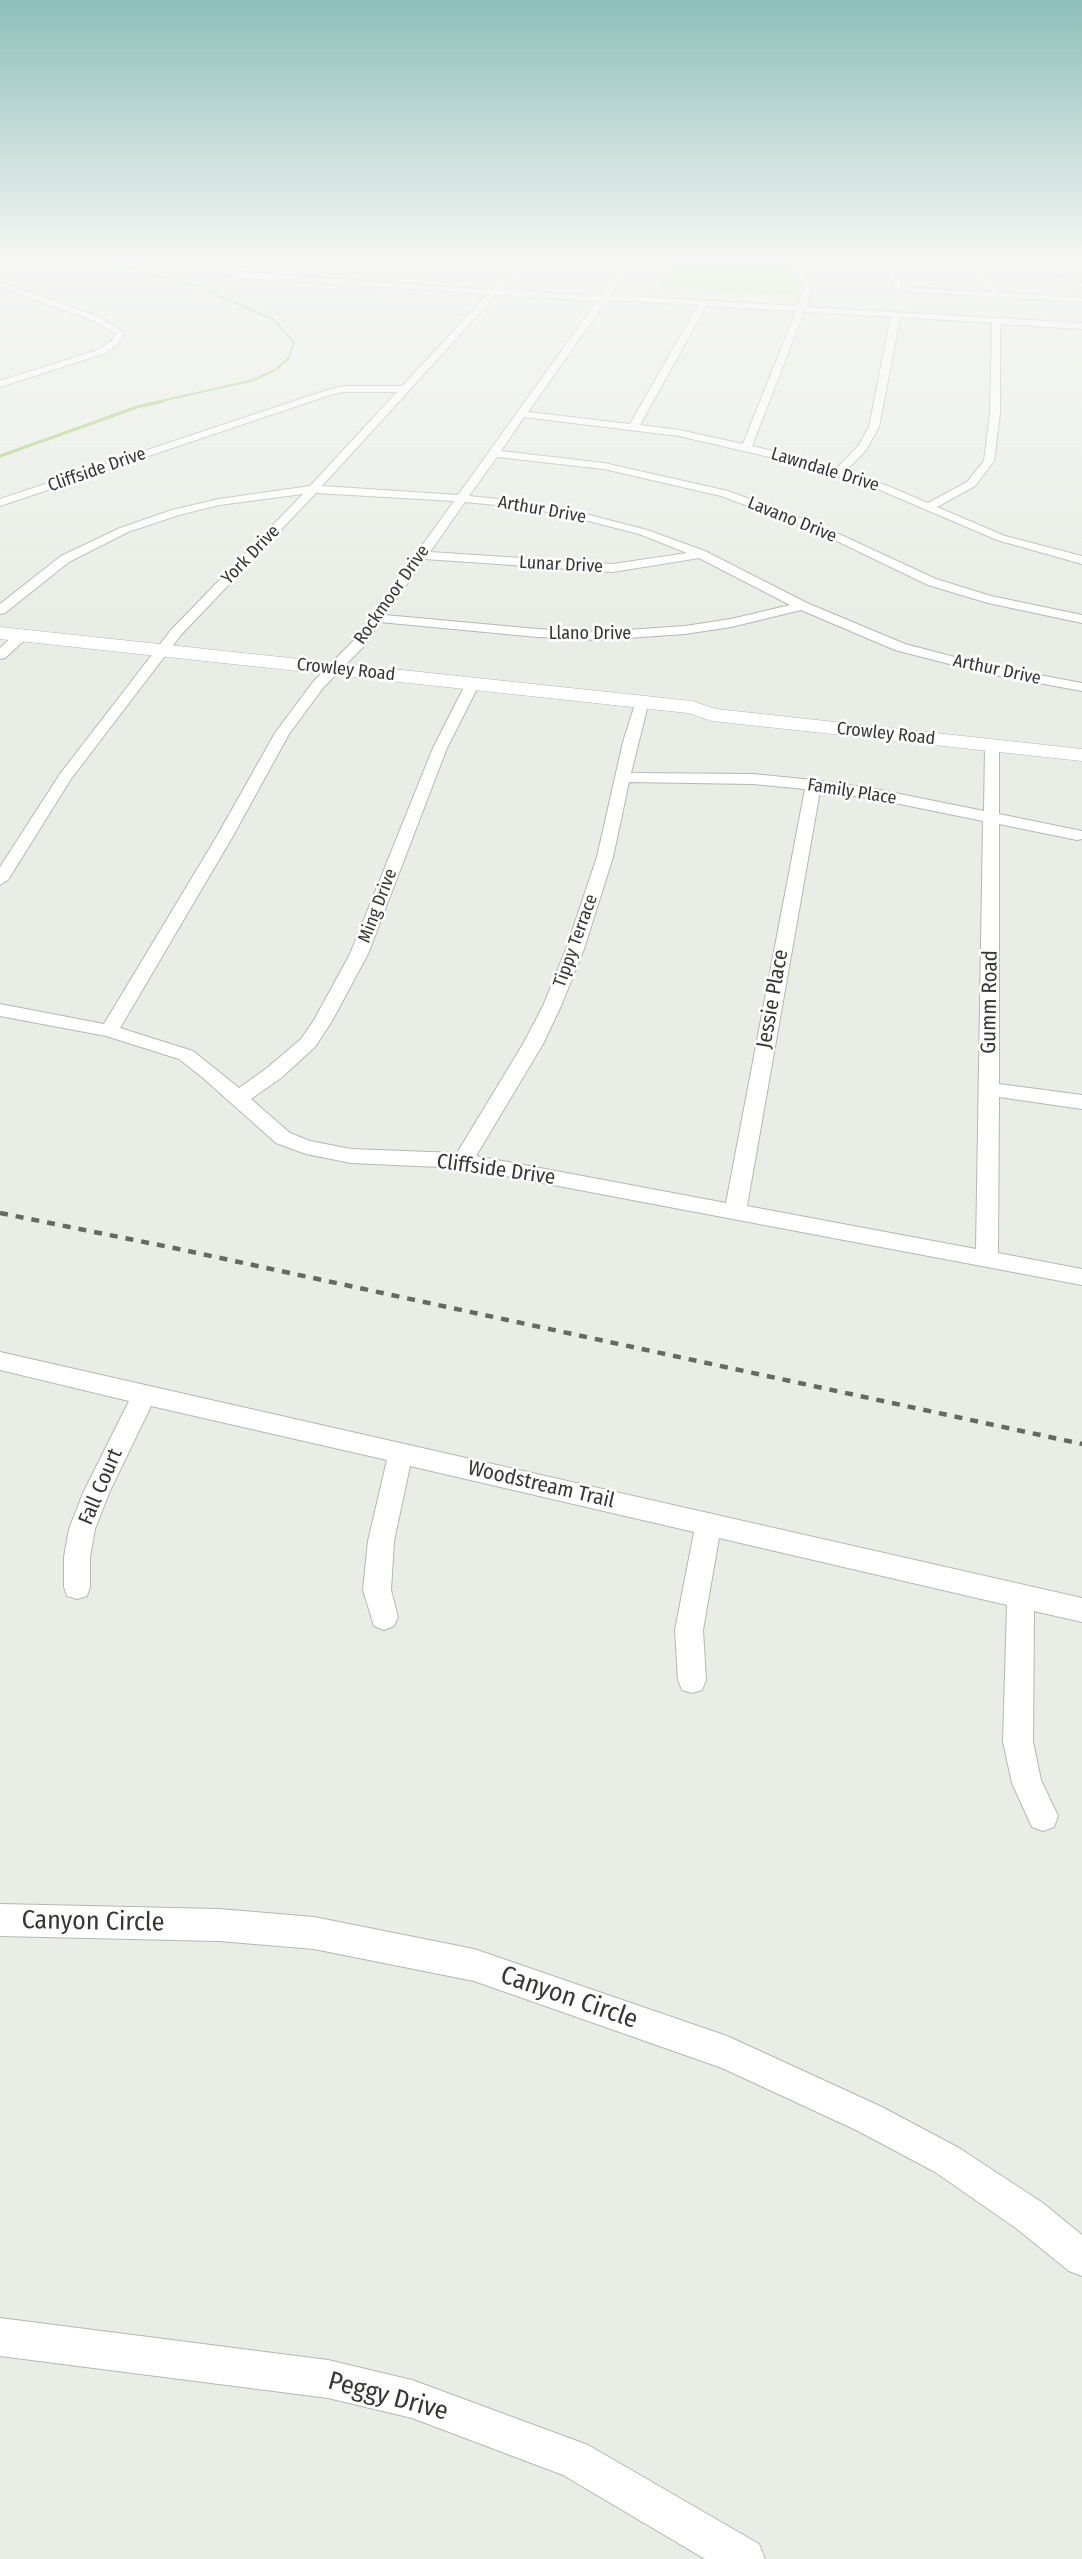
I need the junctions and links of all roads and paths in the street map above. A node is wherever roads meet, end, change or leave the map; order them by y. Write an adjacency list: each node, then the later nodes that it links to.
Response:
1 (21, 377): 8 (street)
2 (415, 377): 9 (street, York Drive)
3 (548, 377): 10 (street, Rockmoor Drive)
4 (661, 377): 11 (street)
5 (774, 377): 12 (street)
6 (885, 377): 14 (street)
7 (995, 377): 18 (street)
8 (0, 384)
9 (404, 389): 15 (street, York Drive); 17 (street, Cliffside Drive)
10 (522, 414): 11 (street, Lawndale Drive); 13 (street, Rockmoor Drive)
11 (634, 426): 12 (street, Lawndale Drive)
12 (747, 447): 14 (street, Lawndale Drive)
13 (493, 453): 16 (street, Rockmoor Drive); 25 (street, Lavano Drive)
14 (839, 472): 18 (street, Lawndale Drive)
15 (312, 490): 16 (street, Arthur Drive); 23 (street, Arthur Drive); 28 (street, York Drive)
16 (460, 498): 19 (street, Arthur Drive); 20 (street, Rockmoor Drive)
17 (0, 503)
18 (928, 507): 21 (street, Lawndale Drive)
19 (701, 554): 20 (street, Lunar Drive); 22 (street, Arthur Drive)
20 (420, 555): 24 (street, Rockmoor Drive)
21 (1082, 560)
22 (802, 606): 24 (street, Llano Drive); 32 (street, Arthur Drive)
23 (0, 610)
24 (376, 618): 30 (street, Rockmoor Drive)
25 (1082, 619)
26 (0, 633): 27 (main road, Crowley Road)
27 (22, 635): 28 (main road, Crowley Road); 29 (street)
28 (165, 650): 30 (main road, Crowley Road); 42 (street, York Drive)
29 (0, 656)
30 (336, 669): 31 (main road, Crowley Road); 44 (street, Rockmoor Drive)
31 (473, 683): 33 (main road, Crowley Road); 46 (street, Ming Drive)
32 (1082, 687)
33 (642, 702): 34 (main road, Crowley Road); 38 (street, Tippy Terrace)
34 (692, 707): 35 (main road, Crowley Road); 36 (main road, Crowley Road)
35 (1082, 736)
36 (992, 745): 37 (main road, Crowley Road); 40 (street, Gumm Road)
37 (1082, 755)
38 (624, 777): 39 (street, Family Place); 48 (street, Tippy Terrace)
39 (813, 785): 40 (street, Family Place); 49 (street, Jessie Place)
40 (992, 817): 41 (street, Family Place); 45 (street, Gumm Road)
41 (1077, 836)
42 (0, 880)
43 (0, 1010): 44 (street, Cliffside Drive)
44 (109, 1031): 46 (street, Cliffside Drive)
45 (989, 1089): 47 (street); 50 (street, Gumm Road)
46 (239, 1098): 48 (street, Cliffside Drive)
47 (1082, 1102)
48 (463, 1161): 49 (street, Cliffside Drive)
49 (735, 1212): 50 (street, Cliffside Drive)
50 (987, 1259): 51 (street, Cliffside Drive)
51 (1082, 1277)
52 (0, 1361): 53 (street, Woodstream Trail)
53 (145, 1393): 54 (street, Woodstream Trail); 56 (street, Fall Court)
54 (401, 1452): 55 (street, Woodstream Trail); 59 (street)
55 (709, 1524): 57 (street, Woodstream Trail); 60 (street)
56 (77, 1587)
57 (1021, 1596): 58 (street, Woodstream Trail); 61 (street)
58 (1082, 1610)
59 (384, 1617)
60 (693, 1680)
61 (1043, 1816)
62 (0, 1920): 63 (street, Canyon Circle)
63 (1082, 2258)
64 (0, 2337): 65 (street, Peggy Drive)
65 (744, 2559)

